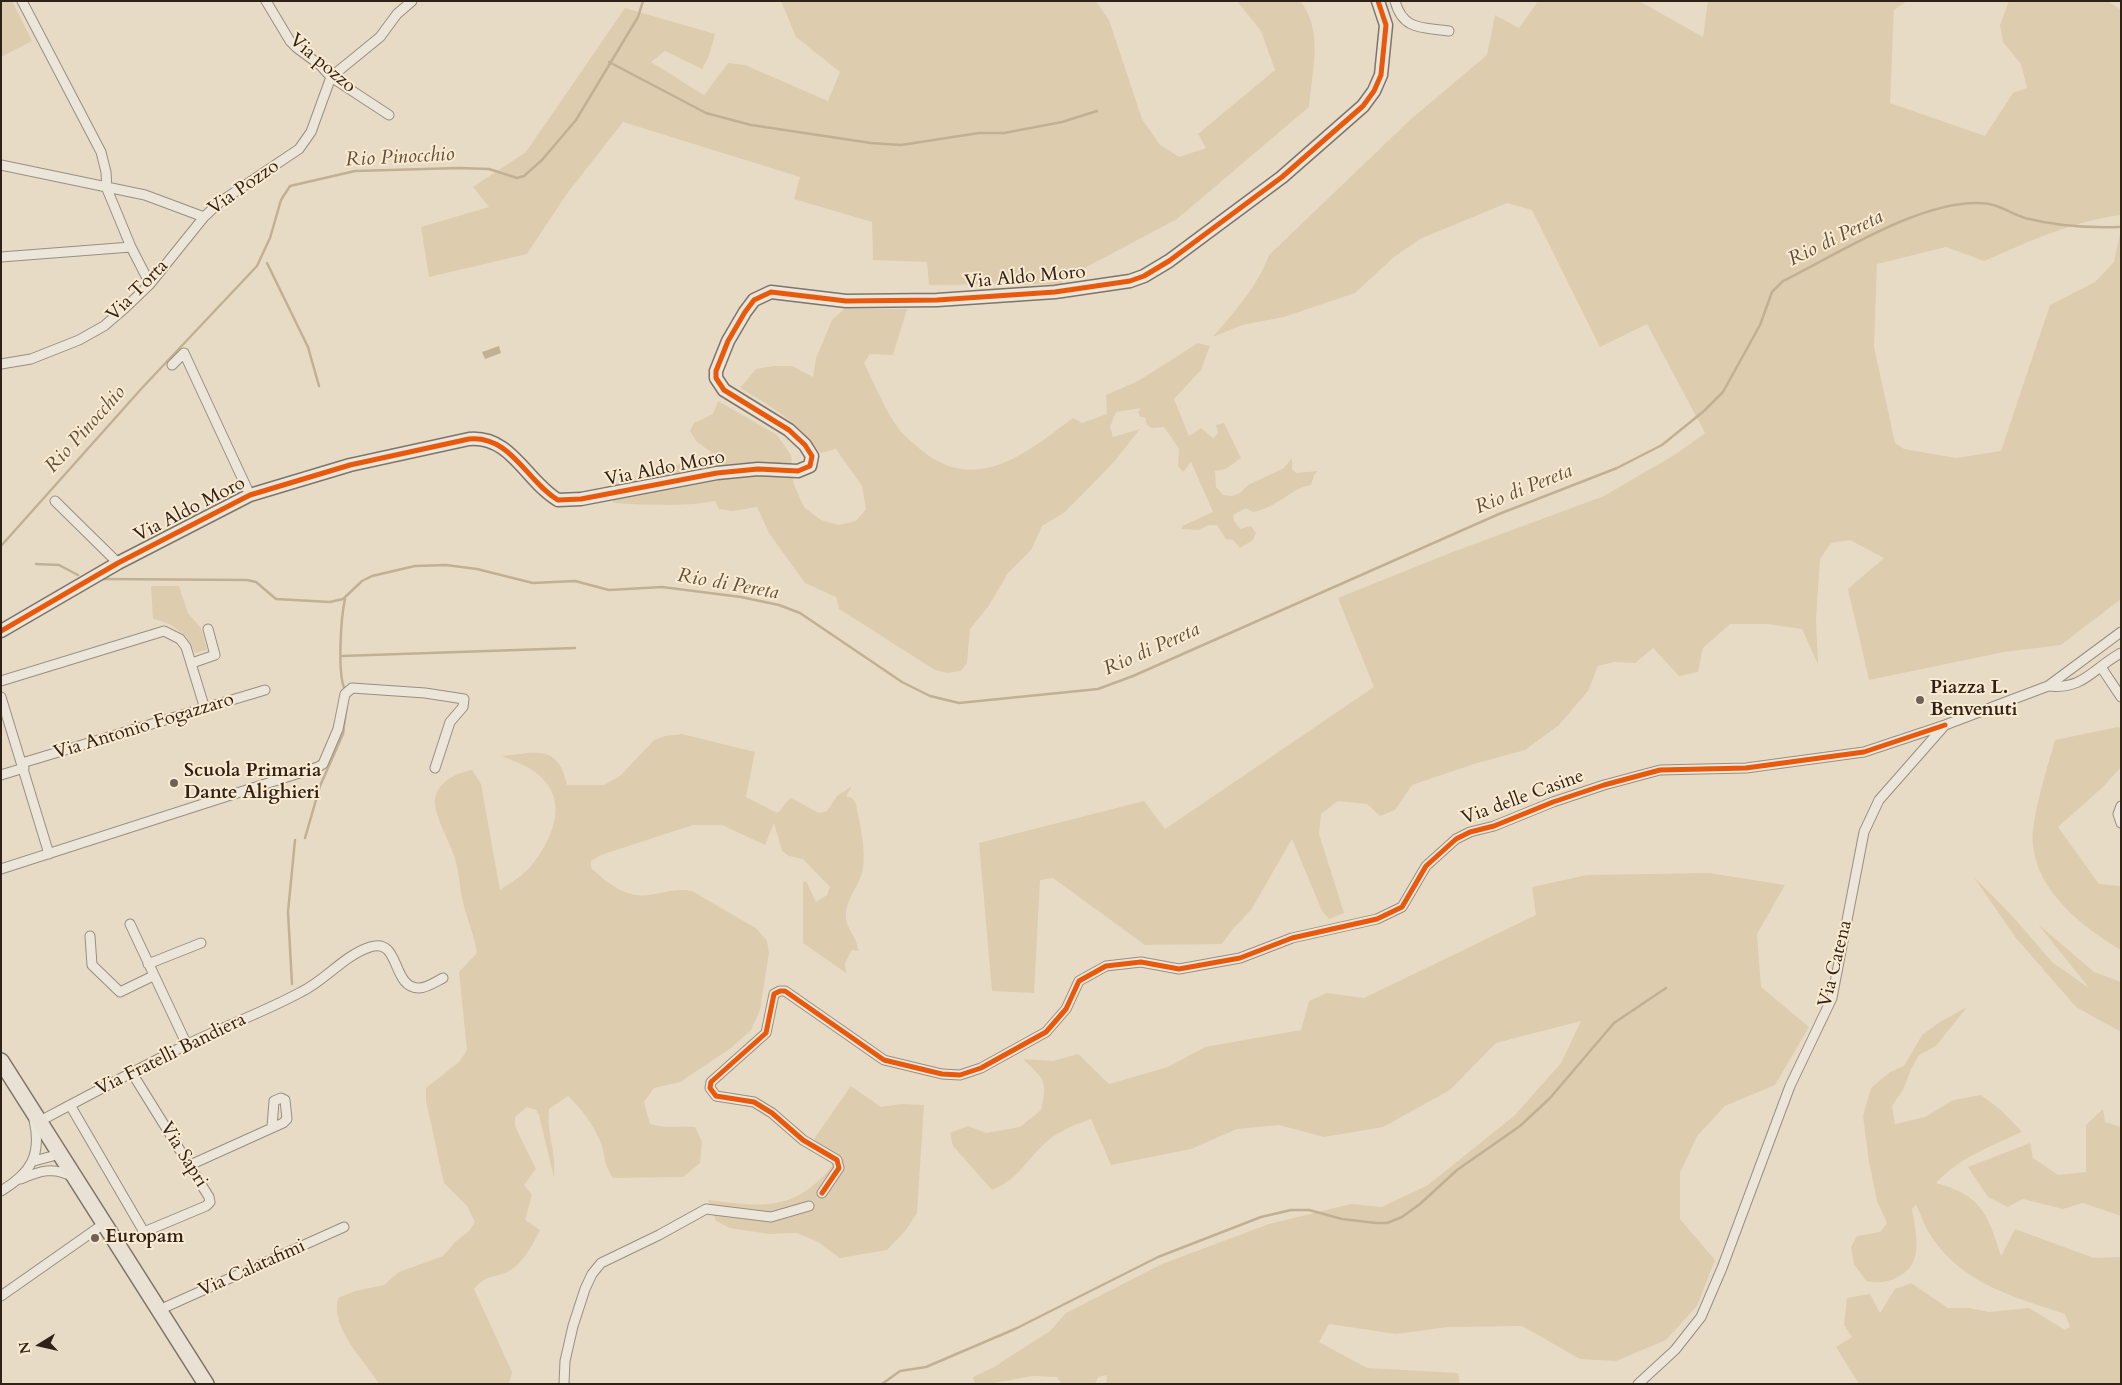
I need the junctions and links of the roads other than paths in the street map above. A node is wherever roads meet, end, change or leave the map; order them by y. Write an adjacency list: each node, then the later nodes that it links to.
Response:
1 (22, 1): 10 (street)
2 (266, 1): 7 (street, Via pozzo)
3 (412, 1): 7 (street, Via Pozzo)
4 (1378, 1): 17 (main road, Via Aldo Moro)
5 (1395, 1): 6 (street)
6 (1448, 30)
7 (331, 77): 8 (street, Via pozzo); 11 (street, Via Pozzo)
8 (389, 115)
9 (1, 165): 10 (street, Via Pozzo)
10 (107, 189): 11 (street, Via Pozzo); 12 (street)
11 (204, 217): 14 (street, Via Torta)
12 (131, 247): 13 (street); 14 (street)
13 (1, 257)
14 (150, 284): 15 (street, Via Torta)
15 (1, 364)
16 (172, 365): 17 (street)
17 (250, 495): 19 (main road, Via Aldo Moro)
18 (55, 501): 19 (street)
19 (118, 563): 21 (main road, Via Aldo Moro)
20 (208, 629): 24 (street)
21 (1, 631)
22 (2121, 632): 27 (street, Via Catena)
23 (2121, 653): 25 (street)
24 (192, 663): 26 (street); 31 (street)
25 (2102, 667): 27 (street); 30 (street)
26 (1, 682)
27 (2048, 686): 32 (street, Via Catena)
28 (265, 690): 31 (street, Via Antonio Fogazzaro)
29 (1, 697): 33 (street)
30 (2121, 697)
31 (205, 709): 33 (street, Via Antonio Fogazzaro)
32 (1945, 726): 59 (street, Via delle Casine); 67 (street, Via Catena)
33 (23, 766): 35 (street, Via Antonio Fogazzaro); 38 (street)
34 (435, 768): 38 (street)
35 (1, 775)
36 (2121, 806): 37 (street)
37 (2121, 823)
38 (50, 854): 39 (street)
39 (1, 869)
40 (130, 924): 43 (street)
41 (90, 936): 44 (street)
42 (200, 943): 43 (street)
43 (148, 964): 44 (street)
44 (153, 976): 46 (street)
45 (444, 978): 46 (street, Via Fratelli Bandiera)
46 (187, 1045): 48 (street, Via Fratelli Bandiera)
47 (1, 1060): 50 (main road)
48 (132, 1073): 49 (street, Via Fratelli Bandiera); 54 (street, Via Sapri)
49 (70, 1105): 50 (street, Via Fratelli Bandiera); 54 (street, Via Sapri)
50 (36, 1116): 52 (main road); 53 (street)
51 (272, 1127): 54 (street)
52 (60, 1154): 53 (street); 55 (street); 56 (main road)
53 (34, 1161): 57 (street)
54 (190, 1165)
55 (43, 1170): 56 (street); 57 (street)
56 (75, 1178): 61 (main road)
57 (16, 1181): 58 (street)
58 (1, 1191)
59 (822, 1193)
60 (809, 1206): 66 (street)
61 (104, 1223): 63 (street); 64 (main road)
62 (344, 1228): 64 (street, Via Calatafimi)
63 (1, 1296)
64 (159, 1310): 65 (main road)
65 (206, 1384)
66 (564, 1384)
67 (1638, 1384)

